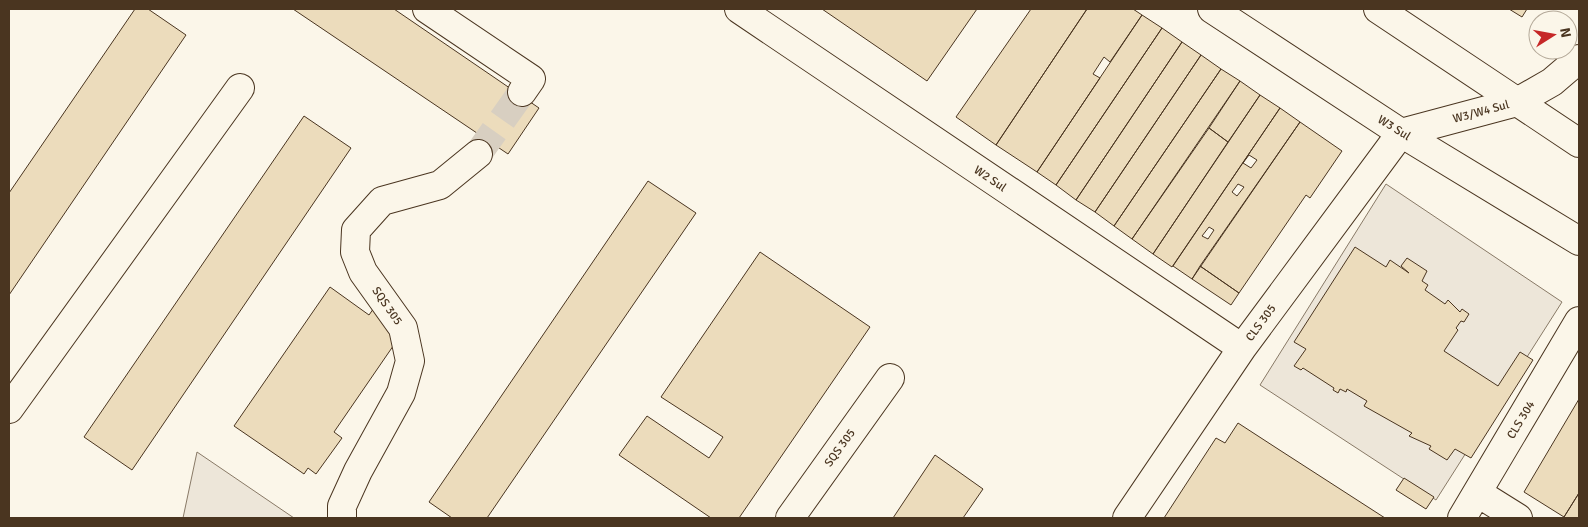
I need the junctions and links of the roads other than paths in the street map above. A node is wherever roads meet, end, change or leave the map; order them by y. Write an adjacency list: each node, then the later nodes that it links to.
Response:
1 (427, 9): 7 (street)
2 (738, 9): 14 (street, W2 Sul)
3 (1212, 9): 9 (street, W3 Sul)
4 (1378, 9): 8 (street)
5 (1579, 59): 8 (street, W3/W4 Sul)
6 (240, 88): 16 (street)
7 (522, 92)
8 (1517, 102): 9 (street, W3/W4 Sul); 10 (street)
9 (1401, 133): 12 (street, W3 Sul); 14 (street, CLS 305)
10 (1579, 143)
11 (478, 154): 18 (street, SQS 305)
12 (1579, 241)
13 (1579, 321): 17 (street, CLS 304)
14 (1242, 348): 20 (street, CLS 305)
15 (890, 378): 19 (street, SQS 305)
16 (9, 409)
17 (1478, 493): 21 (street, CLS 304); 22 (street)
18 (342, 518)
19 (790, 518)
20 (1127, 518)
21 (1462, 518)
22 (1518, 518)

